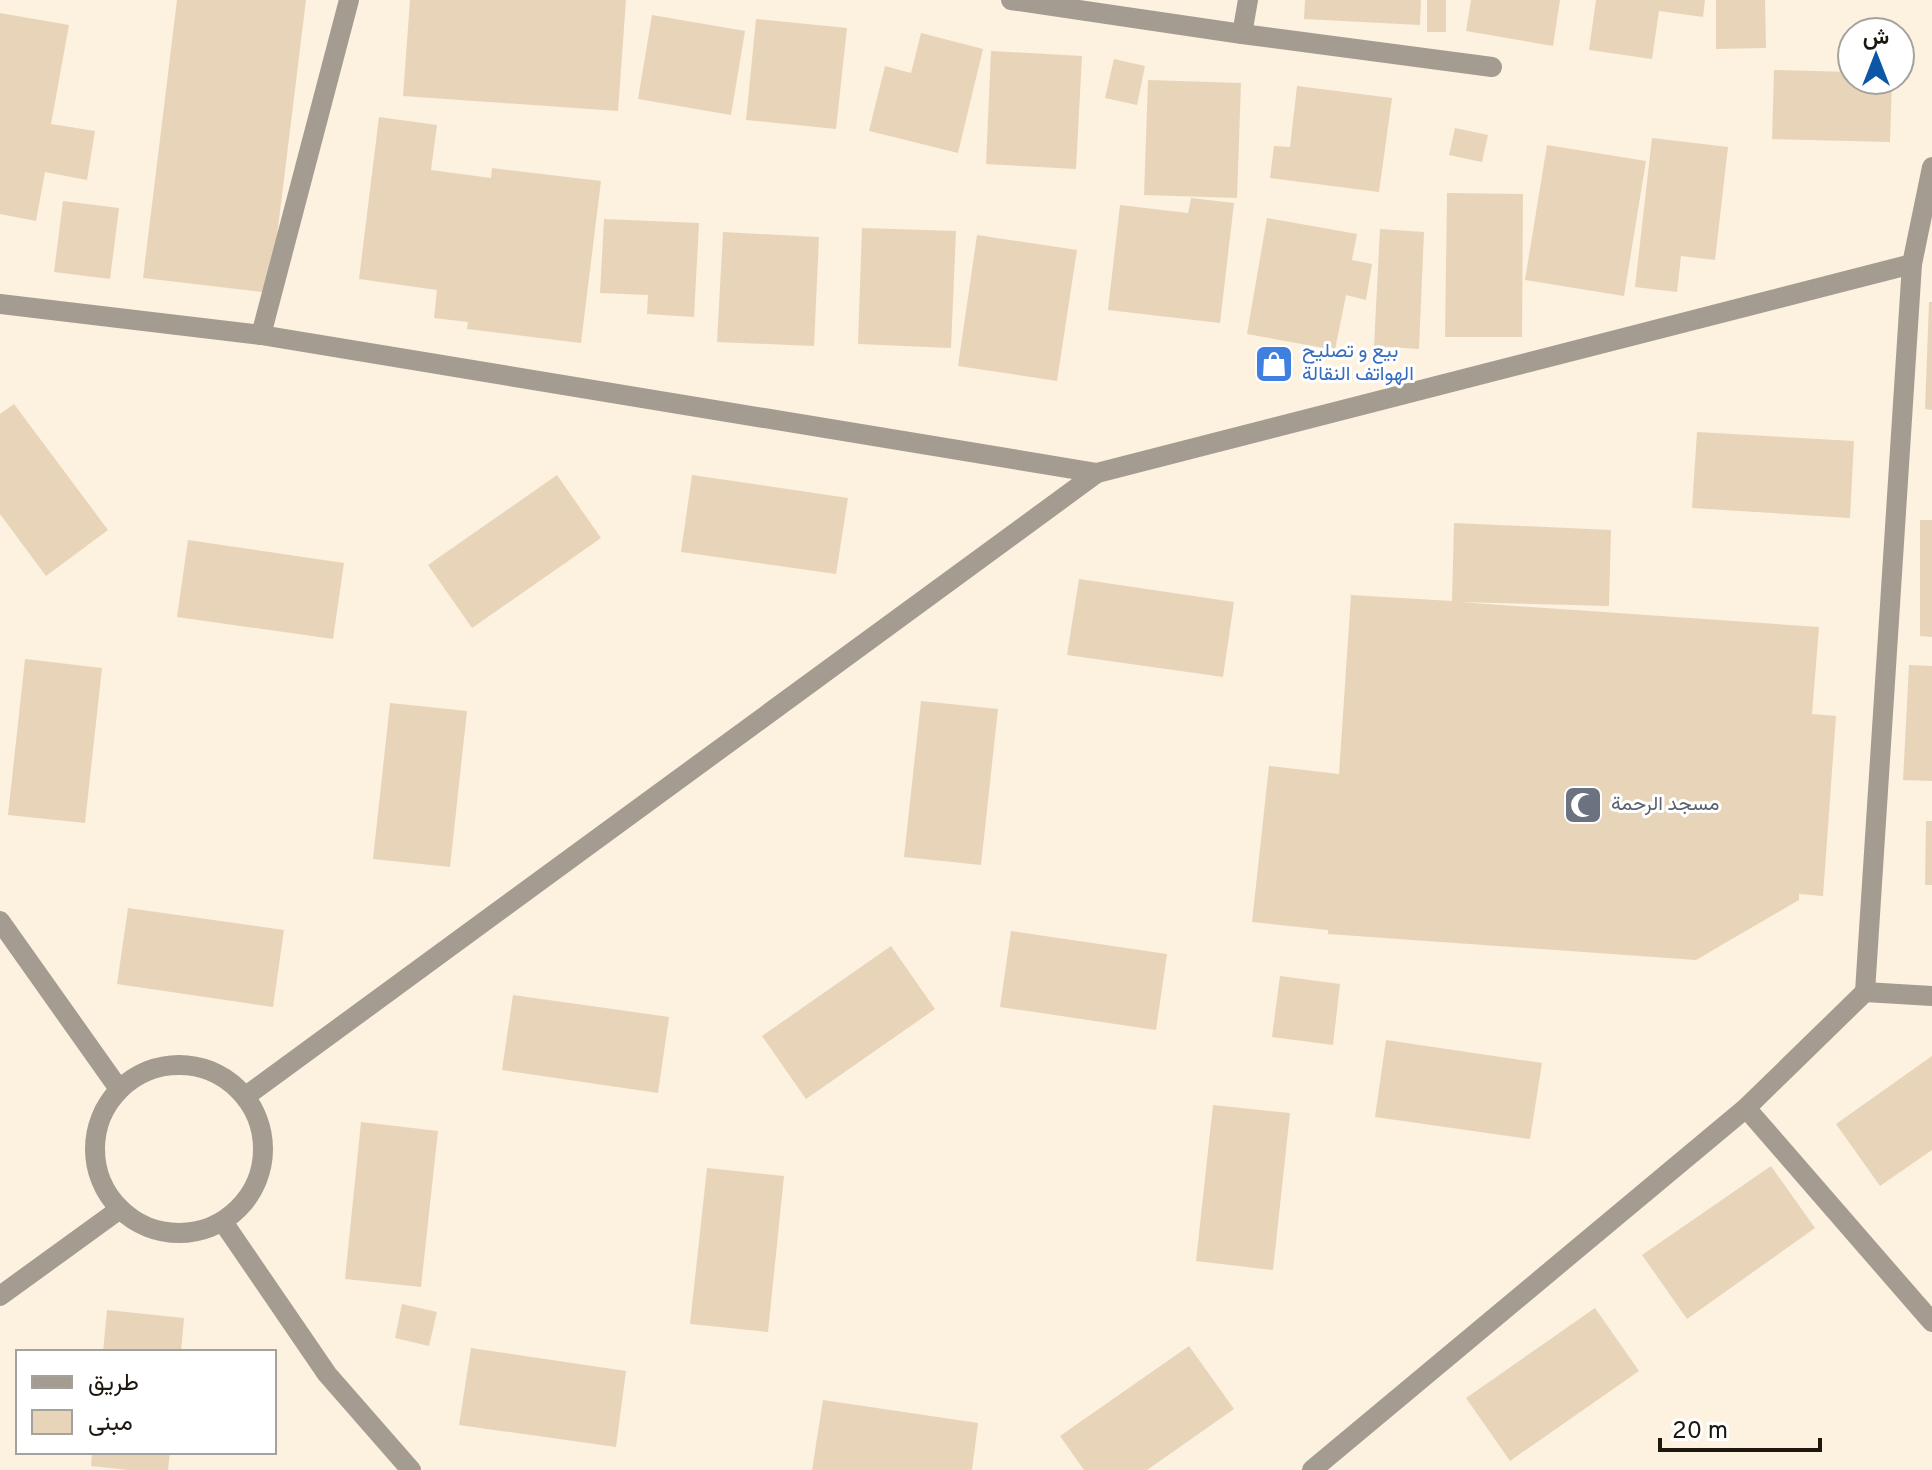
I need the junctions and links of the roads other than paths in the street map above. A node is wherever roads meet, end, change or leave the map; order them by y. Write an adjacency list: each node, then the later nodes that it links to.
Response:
1 (349, 0): 9 (street)
2 (1011, 0): 4 (street)
3 (1248, 0): 4 (street)
4 (1242, 34): 5 (street)
5 (1492, 67)
6 (1932, 167): 7 (street)
7 (1912, 264): 10 (street); 12 (street)
8 (0, 304): 9 (street)
9 (261, 335): 10 (street)
10 (1097, 473): 15 (street)
11 (0, 921): 14 (street)
12 (1865, 992): 13 (street); 16 (street)
13 (1932, 996)
14 (119, 1089): 15 (street); 17 (street)
15 (246, 1096): 18 (street)
16 (1746, 1108): 20 (street); 22 (street)
17 (120, 1209): 18 (street); 19 (street)
18 (223, 1222): 21 (street)
19 (0, 1296)
20 (1932, 1322)
21 (411, 1470)
22 (1312, 1470)

